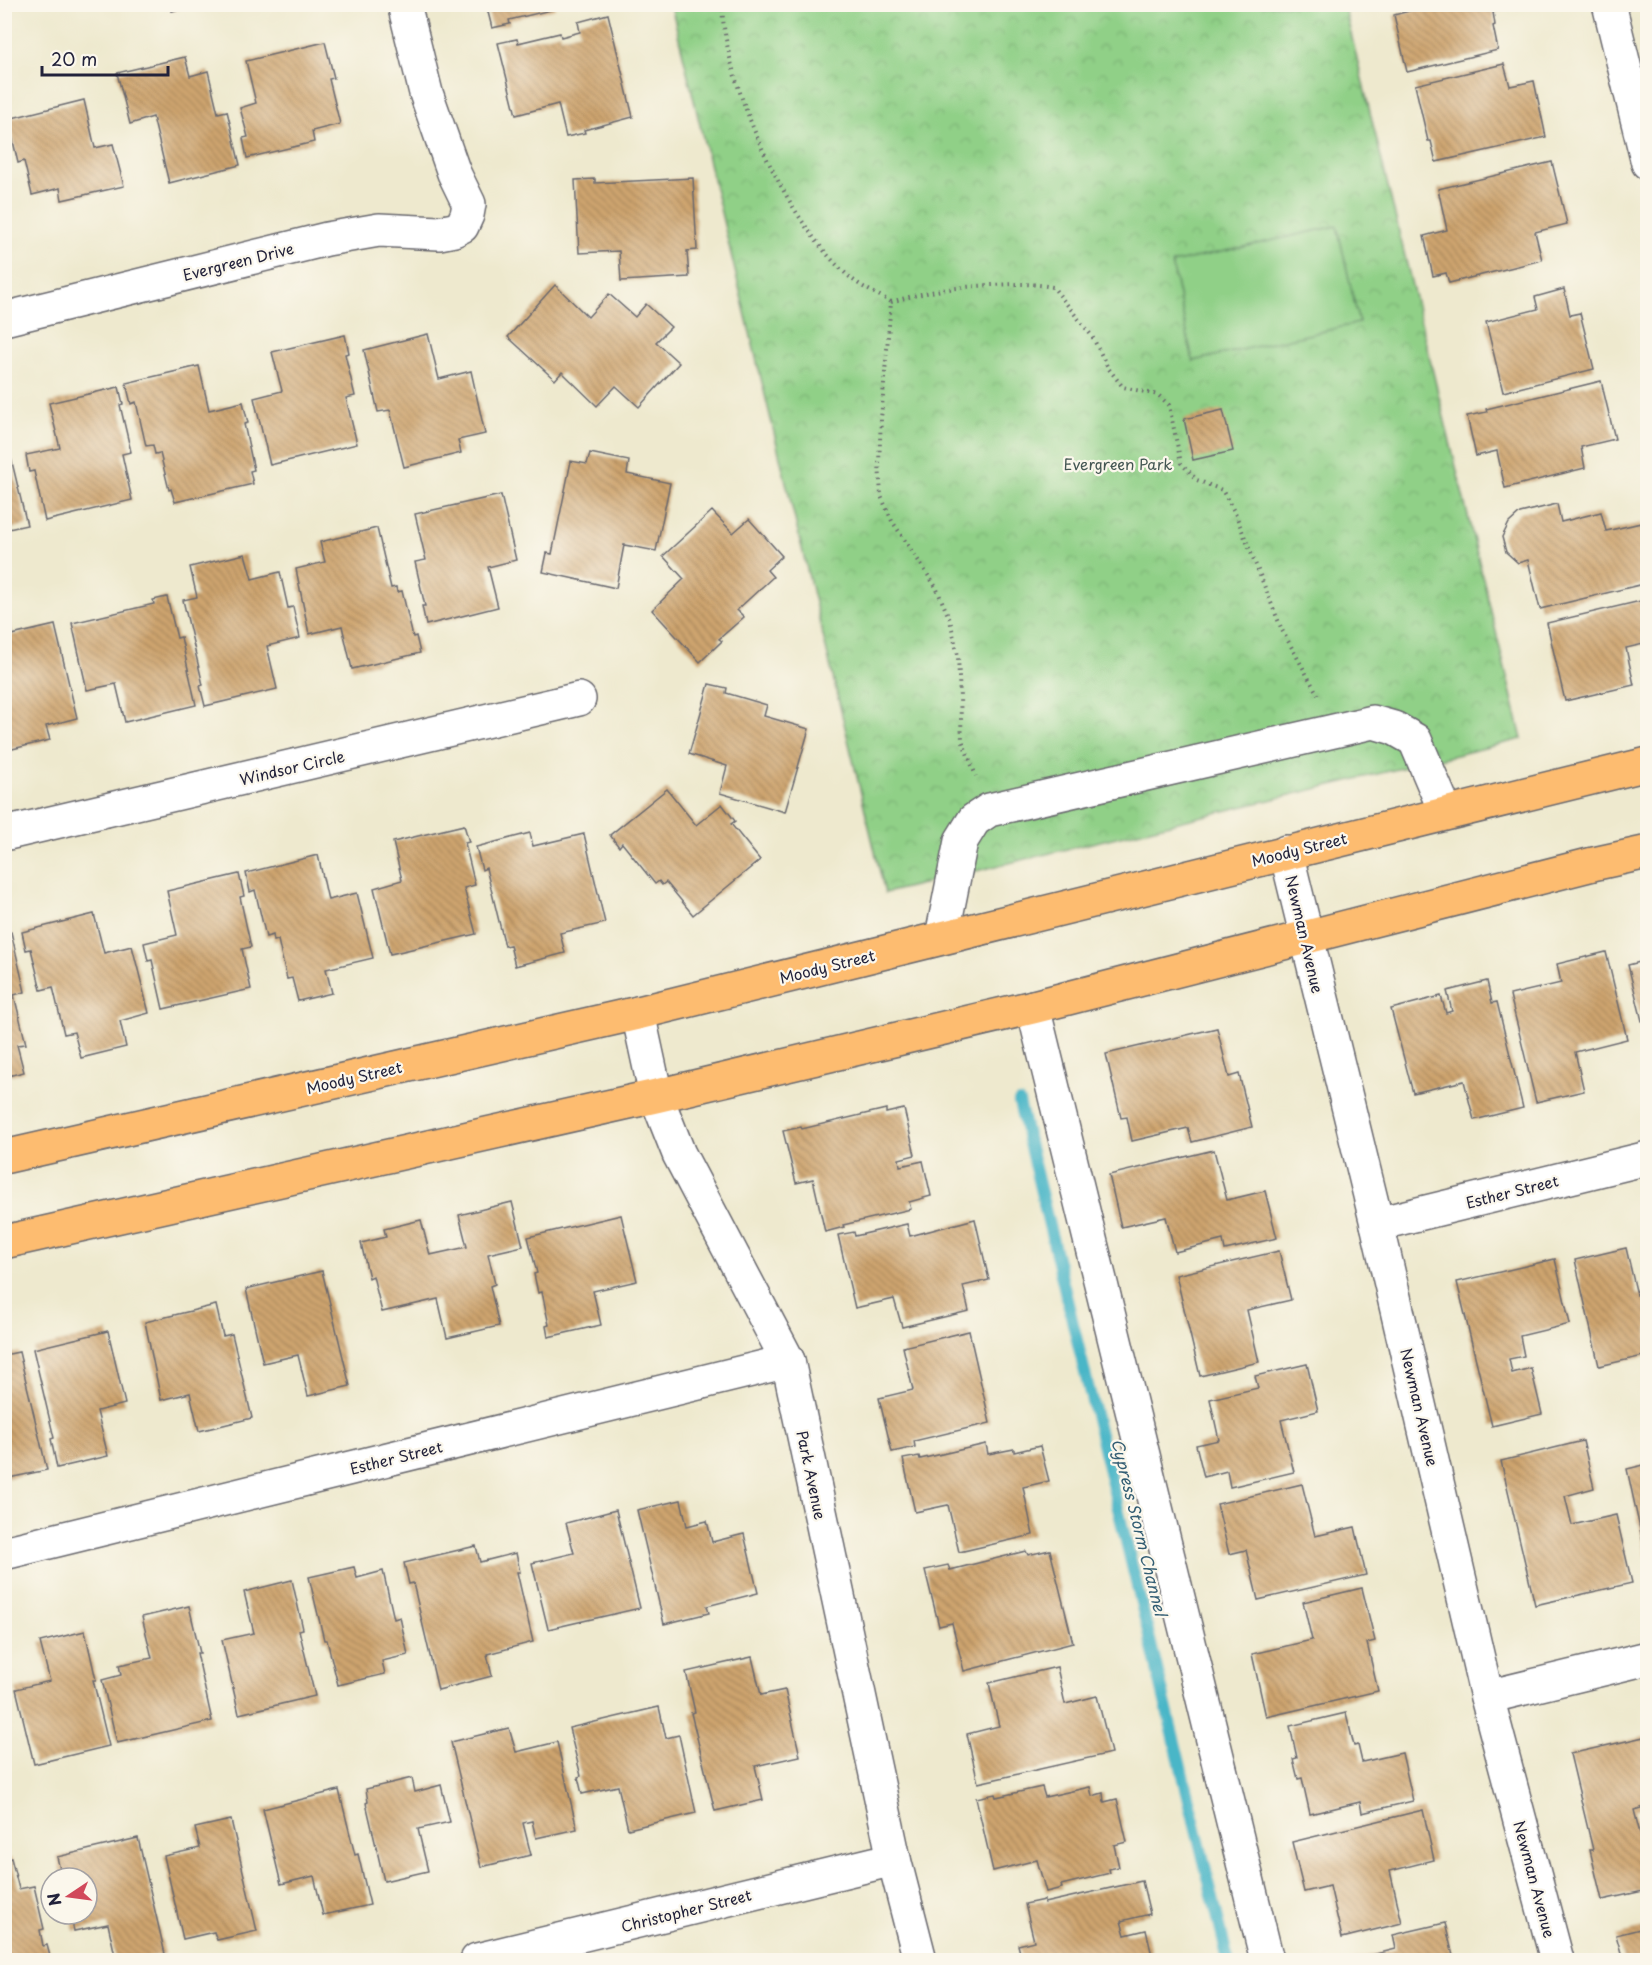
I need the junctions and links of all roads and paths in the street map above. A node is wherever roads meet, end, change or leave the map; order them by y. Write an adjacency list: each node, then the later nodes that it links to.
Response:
1 (404, 4): 6 (street, Evergreen Drive)
2 (722, 4): 5 (path)
3 (1609, 4): 4 (street)
4 (1647, 163)
5 (891, 302): 8 (path); 10 (path)
6 (4, 319)
7 (579, 699): 12 (street, Windsor Circle)
8 (1337, 729): 10 (street); 11 (street)
9 (1647, 764): 11 (main road, Moody Street)
10 (989, 810): 15 (street)
11 (1446, 813): 13 (main road, Moody Street)
12 (4, 834)
13 (1286, 852): 15 (main road, Moody Street); 16 (street, Newman Avenue)
14 (1647, 852): 16 (main road)
15 (942, 937): 18 (main road, Moody Street)
16 (1305, 937): 17 (main road); 22 (street, Newman Avenue)
17 (1033, 1007): 19 (main road); 31 (street)
18 (638, 1013): 19 (street, Park Avenue); 20 (main road, Moody Street)
19 (656, 1096): 23 (main road); 24 (street, Park Avenue)
20 (4, 1157)
21 (1647, 1158): 22 (street, Esther Street)
22 (1377, 1224): 27 (street, Newman Avenue)
23 (4, 1242)
24 (788, 1361): 25 (street, Esther Street); 28 (street, Park Avenue)
25 (4, 1553)
26 (1647, 1658): 27 (street)
27 (1487, 1697): 32 (street, Newman Avenue)
28 (894, 1859): 29 (street, Christopher Street); 30 (street, Park Avenue)
29 (477, 1960)
30 (920, 1960)
31 (1267, 1960)
32 (1557, 1960)

